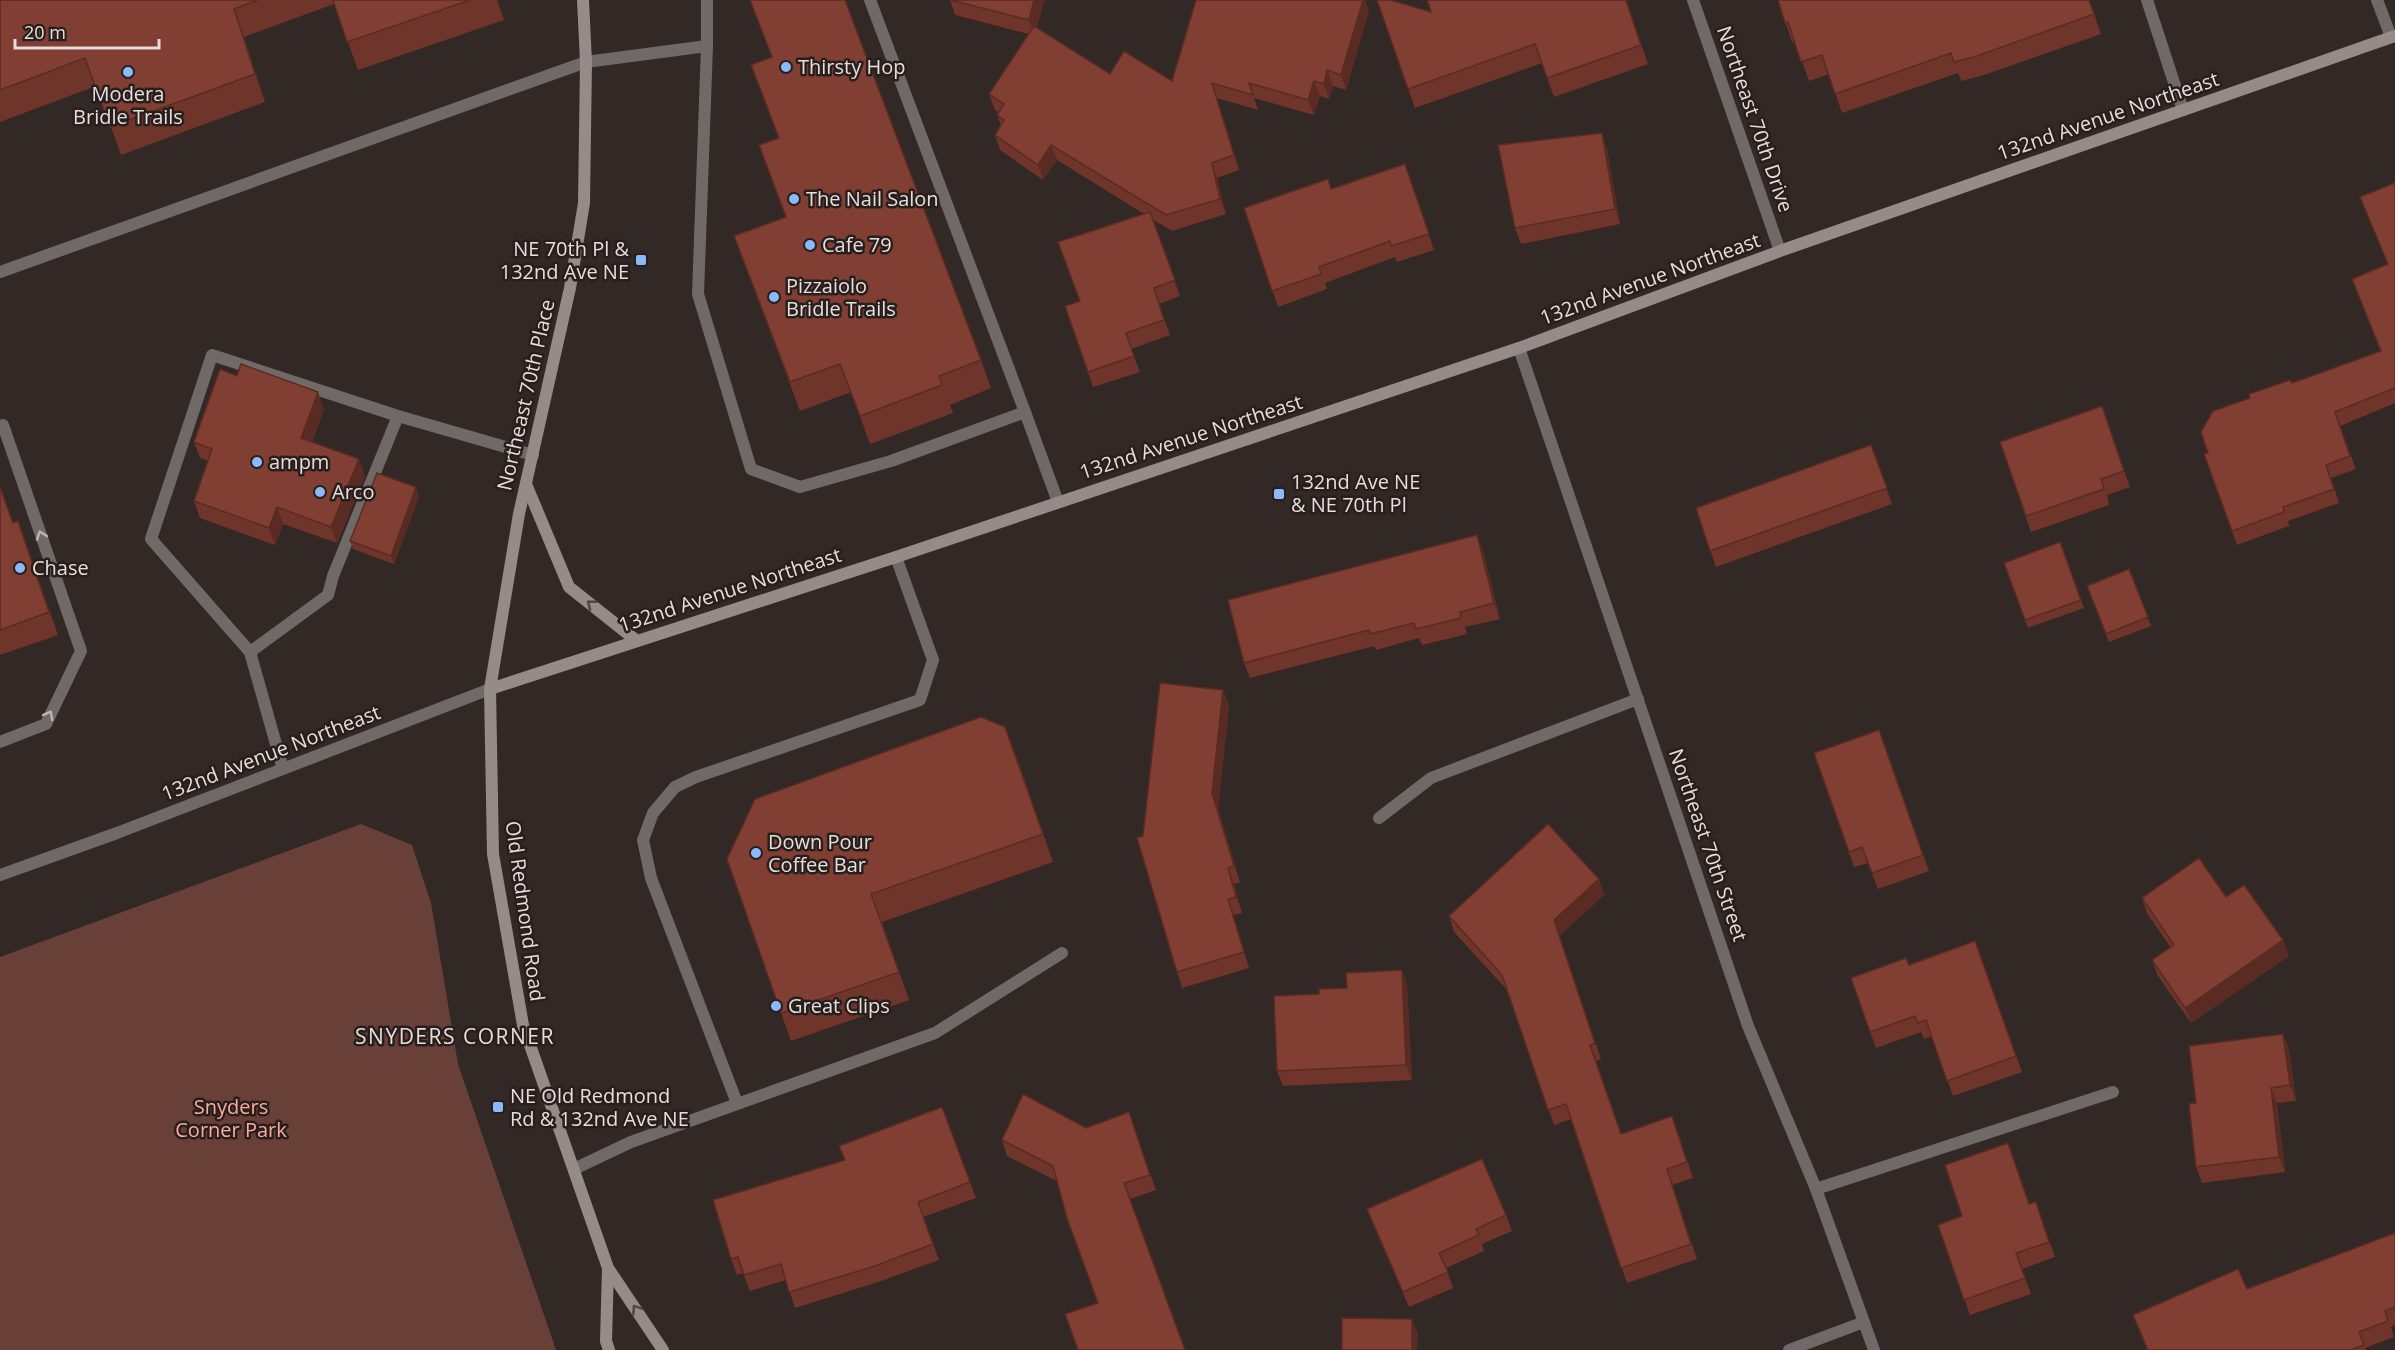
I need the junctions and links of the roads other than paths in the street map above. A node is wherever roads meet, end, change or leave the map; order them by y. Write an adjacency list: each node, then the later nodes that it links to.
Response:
1 (583, 0): 9 (main road, Northeast 70th Place)
2 (707, 0): 8 (street)
3 (870, 0): 14 (street)
4 (1693, 0): 11 (street, Northeast 70th Drive)
5 (2147, 0): 10 (street)
6 (2377, 0): 7 (street)
7 (2393, 37): 10 (main road, 132nd Avenue Northeast)
8 (707, 46): 9 (street); 14 (street)
9 (586, 63): 12 (street); 17 (main road, Northeast 70th Place)
10 (2183, 110): 11 (main road, 132nd Avenue Northeast)
11 (1780, 251): 13 (main road, 132nd Avenue Northeast)
12 (0, 272)
13 (1519, 348): 19 (main road, 132nd Avenue Northeast); 24 (street, Northeast 70th Street)
14 (1025, 412): 19 (street)
15 (398, 416): 17 (street); 22 (street); 22 (street)
16 (3, 425): 25 (street, one-way to 16)
17 (533, 455): 18 (main road, Northeast 70th Place)
18 (526, 484): 21 (main road, one-way to 18); 23 (main road, Northeast 70th Place)
19 (1058, 502): 20 (main road, 132nd Avenue Northeast)
20 (896, 557): 21 (main road, 132nd Avenue Northeast); 31 (street)
21 (637, 641): 23 (main road, 132nd Avenue Northeast)
22 (250, 652): 26 (street)
23 (490, 689): 26 (street, 132nd Avenue Northeast); 32 (main road, Old Redmond Road)
24 (1638, 699): 27 (street); 33 (street, Northeast 70th Street)
25 (0, 742)
26 (283, 769): 28 (street, 132nd Avenue Northeast)
27 (1379, 818)
28 (0, 875)
29 (1062, 953): 31 (street)
30 (2114, 1092): 33 (street)
31 (737, 1103): 32 (street)
32 (574, 1169): 34 (main road, Old Redmond Road)
33 (1816, 1189): 35 (street, Northeast 70th Street)
34 (608, 1268): 36 (main road, Old Redmond Road); 37 (main road, Old Redmond Road, one-way to 34)
35 (1864, 1322): 38 (street); 39 (street, Northeast 70th Street)
36 (609, 1350)
37 (663, 1350)
38 (1789, 1350)
39 (1874, 1350)

